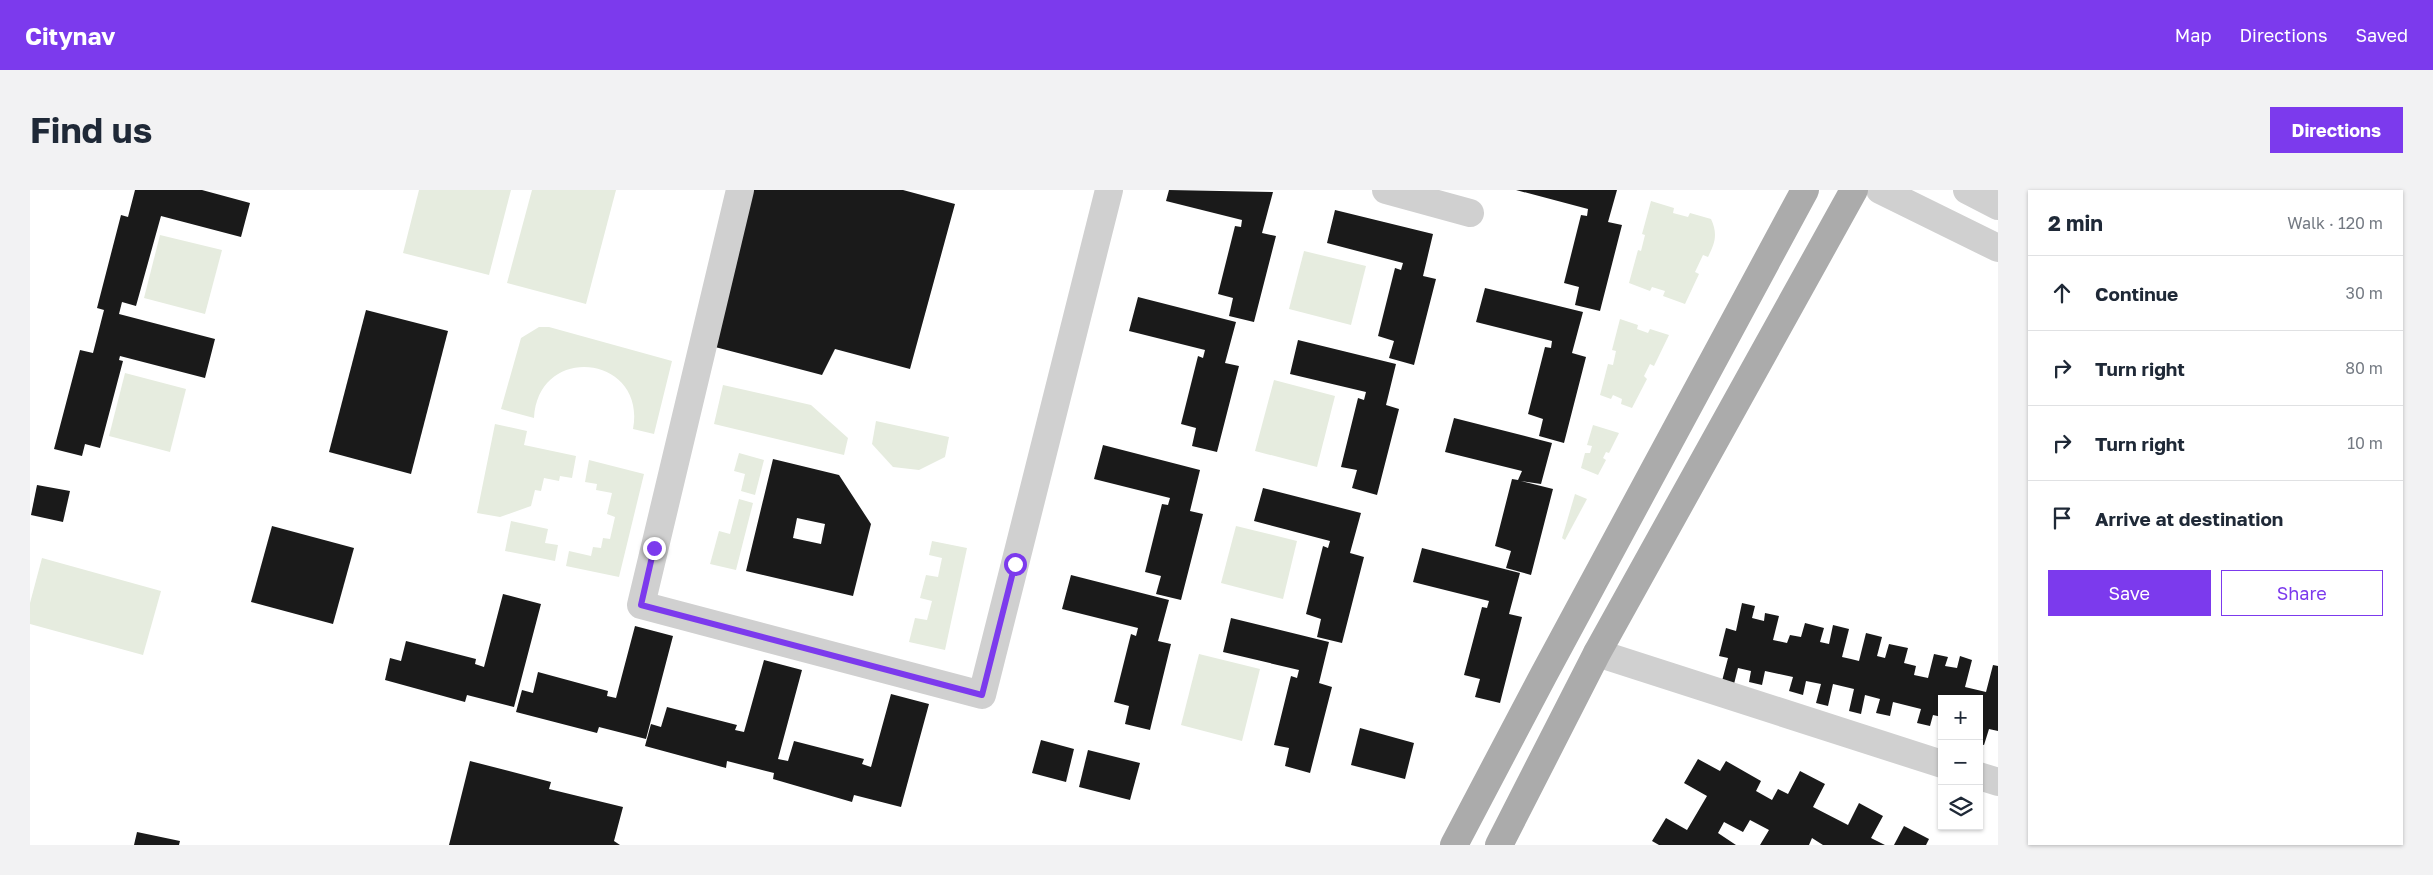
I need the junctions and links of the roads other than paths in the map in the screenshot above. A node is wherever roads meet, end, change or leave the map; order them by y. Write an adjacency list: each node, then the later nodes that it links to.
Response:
1 (740, 190): 2 (street)
2 (1109, 190)
3 (1386, 190): 9 (street)
4 (1805, 190): 15 (main road)
5 (1854, 190): 11 (main road)
6 (1880, 190): 10 (street)
7 (1967, 190): 8 (street)
8 (1998, 206)
9 (1470, 213)
10 (1998, 248)
11 (1597, 652): 12 (street); 16 (main road)
12 (1938, 763)
13 (1983, 777): 14 (street)
14 (1998, 782)
15 (1454, 845)
16 (1500, 845)

